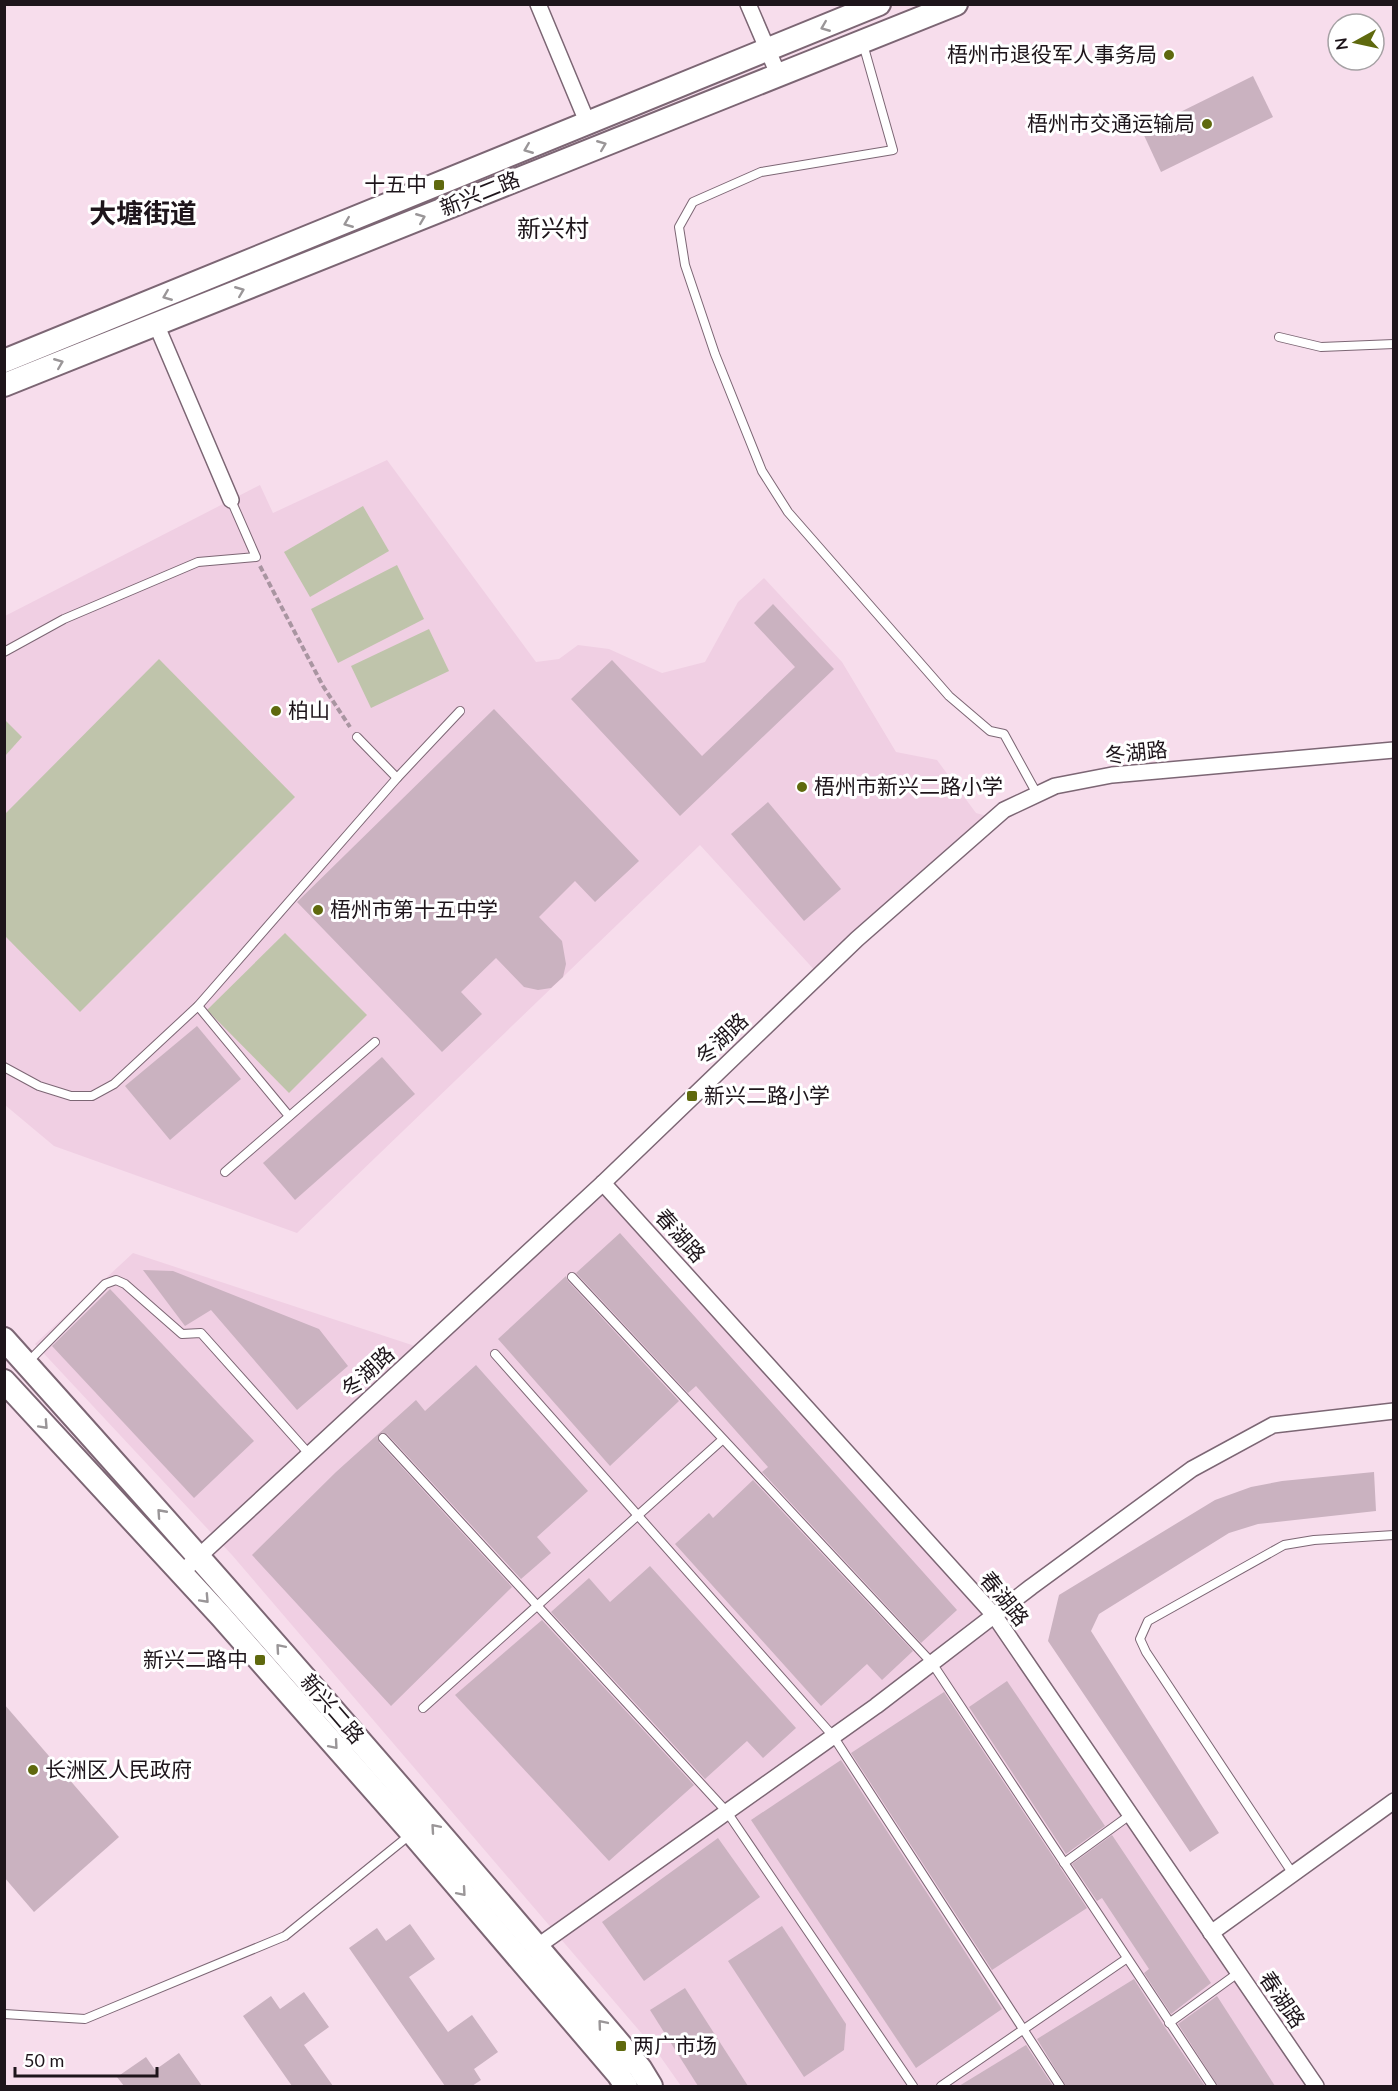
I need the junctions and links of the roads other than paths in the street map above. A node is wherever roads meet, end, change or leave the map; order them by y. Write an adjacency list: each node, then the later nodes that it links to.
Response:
1 (538, 4): 8 (street)
2 (748, 4): 6 (street)
3 (879, 4): 6 (main road, 新兴二路, one-way to 6)
4 (956, 4): 5 (main road, 新兴二路)
5 (863, 41): 7 (main road, 新兴二路); 20 (lane)
6 (769, 50): 7 (street); 8 (main road, 新兴二路)
7 (778, 74): 9 (main road, 新兴二路, one-way to 7)
8 (588, 124): 12 (main road, 新兴二路, one-way to 12)
9 (156, 324): 13 (main road, 新兴二路, one-way to 9); 14 (street)
10 (1280, 337): 11 (lane)
11 (1394, 344)
12 (4, 361)
13 (4, 385)
14 (231, 500): 15 (lane)
15 (4, 652)
16 (460, 711): 19 (lane)
17 (357, 737): 19 (lane)
18 (1394, 750): 20 (street, 冬湖路)
19 (397, 778): 21 (lane)
20 (1037, 794): 26 (street, 冬湖路)
21 (198, 1006): 23 (lane); 24 (lane)
22 (375, 1041): 24 (lane)
23 (4, 1067)
24 (290, 1116): 25 (lane)
25 (225, 1172)
26 (603, 1183): 35 (street, 冬湖路); 41 (street, 春湖路)
27 (572, 1277): 34 (lane)
28 (4, 1339): 30 (main road, 新兴二路)
29 (495, 1354): 36 (lane)
30 (26, 1363): 35 (lane); 38 (main road, 新兴二路, one-way to 30)
31 (4, 1382): 39 (main road, 新兴二路, one-way to 39)
32 (1394, 1411): 41 (street)
33 (383, 1438): 40 (lane)
34 (722, 1440): 36 (lane); 42 (lane)
35 (310, 1455): 38 (street, 冬湖路)
36 (638, 1515): 40 (lane); 44 (lane)
37 (1394, 1535): 50 (lane)
38 (200, 1556): 39 (street, 冬湖路); 52 (main road, 新兴二路, one-way to 38)
39 (181, 1573): 48 (main road, 新兴二路, one-way to 48)
40 (537, 1605): 43 (lane); 46 (lane)
41 (994, 1615): 42 (street); 47 (street, 春湖路)
42 (932, 1663): 44 (street); 49 (lane)
43 (423, 1708)
44 (833, 1736): 46 (street); 57 (lane)
45 (1394, 1801): 50 (street)
46 (727, 1812): 52 (street); 60 (lane)
47 (1130, 1815): 49 (lane); 51 (street, 春湖路)
48 (412, 1833): 55 (lane); 58 (main road, 新兴二路, one-way to 58)
49 (1064, 1863): 53 (lane)
50 (1293, 1874): 51 (street)
51 (1211, 1933): 54 (street, 春湖路)
52 (538, 1947): 59 (main road, 新兴二路, one-way to 52)
53 (1126, 1959): 56 (lane); 57 (lane)
54 (1238, 1973): 56 (lane); 64 (street, 春湖路)
55 (4, 2014)
56 (1169, 2023): 63 (lane)
57 (1024, 2030): 61 (lane); 62 (lane)
58 (626, 2086)
59 (651, 2086)
60 (913, 2086)
61 (941, 2086)
62 (1060, 2086)
63 (1212, 2086)
64 (1316, 2086)

